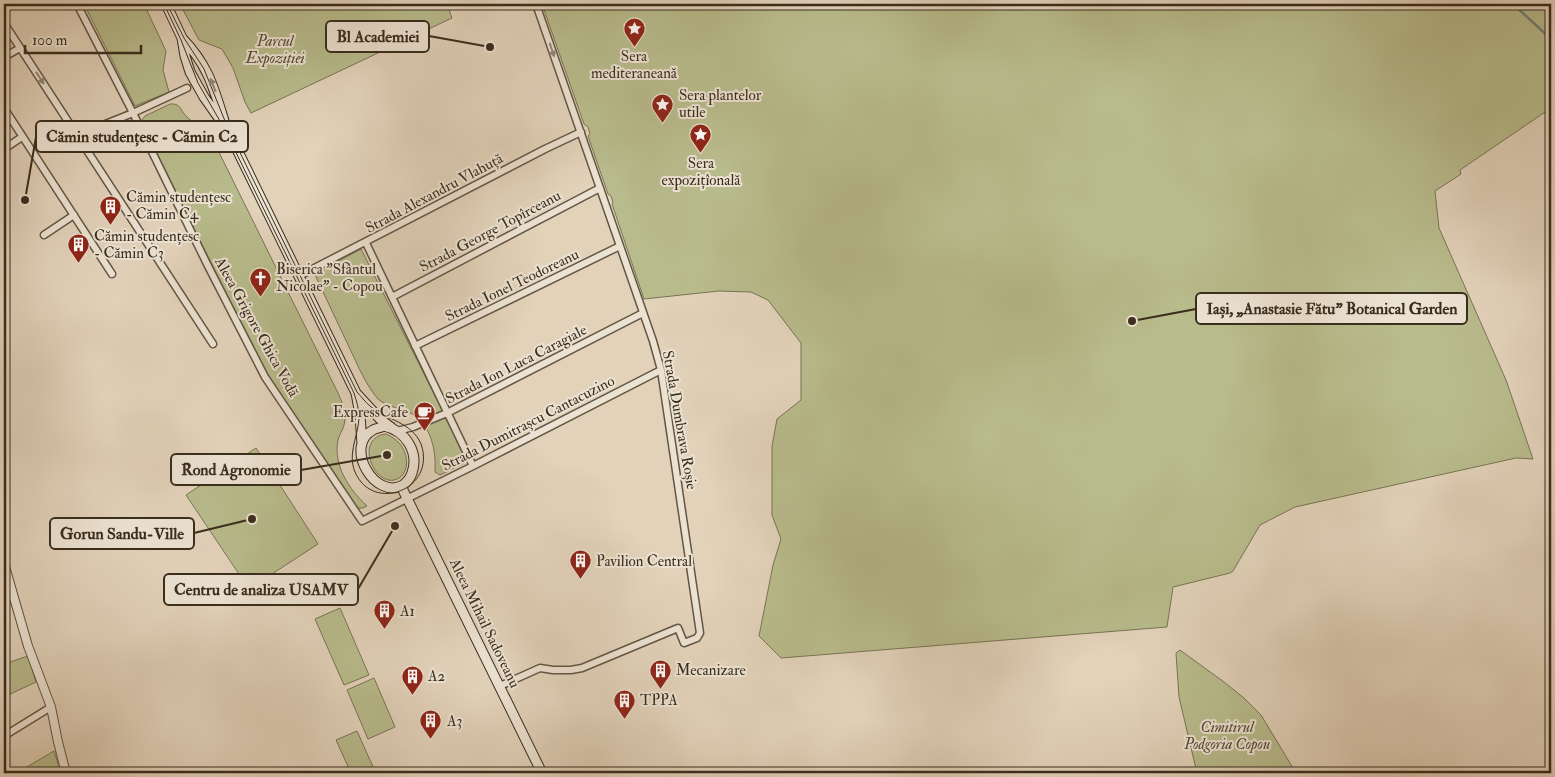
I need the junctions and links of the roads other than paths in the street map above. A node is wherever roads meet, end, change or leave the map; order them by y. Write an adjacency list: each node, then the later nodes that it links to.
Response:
1 (77, 4): 10 (street, Aleea Grigore Ghica Vodă)
2 (166, 4): 5 (main road)
3 (536, 4): 12 (street, Strada Dumbrava Roșie, one-way to 12)
4 (4, 23): 6 (street)
5 (182, 38): 11 (main road, one-way to 5); 11 (main road)
6 (20, 48): 7 (street); 13 (street, one-way to 13)
7 (4, 57)
8 (186, 88): 10 (street)
9 (4, 108): 14 (street)
10 (133, 113): 13 (street); 35 (street, Aleea Grigore Ghica Vodă)
11 (228, 131): 22 (main road)
12 (581, 132): 16 (street, Strada Dumbrava Roșie); 19 (street, Strada Alexandru Vlahuță)
13 (78, 135): 25 (street)
14 (22, 137): 15 (street); 17 (street)
15 (4, 148)
16 (600, 188): 20 (street, Strada Dumbrava Roșie); 23 (street, Strada George Topîrceanu)
17 (74, 215): 18 (street); 21 (street)
18 (44, 235)
19 (366, 242): 22 (street, Strada Alexandru Vlahuță); 23 (street)
20 (620, 246): 24 (street, Strada Dumbrava Roșie); 26 (street, Strada Ionel Teodoreanu)
21 (112, 274)
22 (299, 276): 28 (main road)
23 (392, 297): 26 (street)
24 (643, 313): 27 (street, Strada Dumbrava Roșie); 29 (street, Strada Ion Luca Caragiale)
25 (213, 344)
26 (415, 346): 29 (street)
27 (661, 370): 32 (street, Strada Dumitrașcu Cantacuzino); 38 (street, Strada Dumbrava Roșie)
28 (356, 393): 30 (main road); 31 (main road)
29 (447, 413): 30 (street, Strada Ion Luca Caragiale); 32 (street)
30 (394, 430): 31 (main road); 33 (main road)
31 (362, 445): 33 (main road)
32 (473, 466): 34 (street, Strada Dumitrașcu Cantacuzino)
33 (401, 486): 34 (main road, Aleea Mihail Sadoveanu)
34 (407, 498): 35 (street, Strada Dumitrașcu Cantacuzino); 38 (main road, Aleea Mihail Sadoveanu)
35 (362, 521)
36 (4, 563): 37 (street)
37 (6, 578): 39 (street)
38 (500, 686): 42 (main road, Aleea Mihail Sadoveanu)
39 (51, 707): 40 (street); 41 (street)
40 (4, 736)
41 (66, 773)
42 (542, 773)

